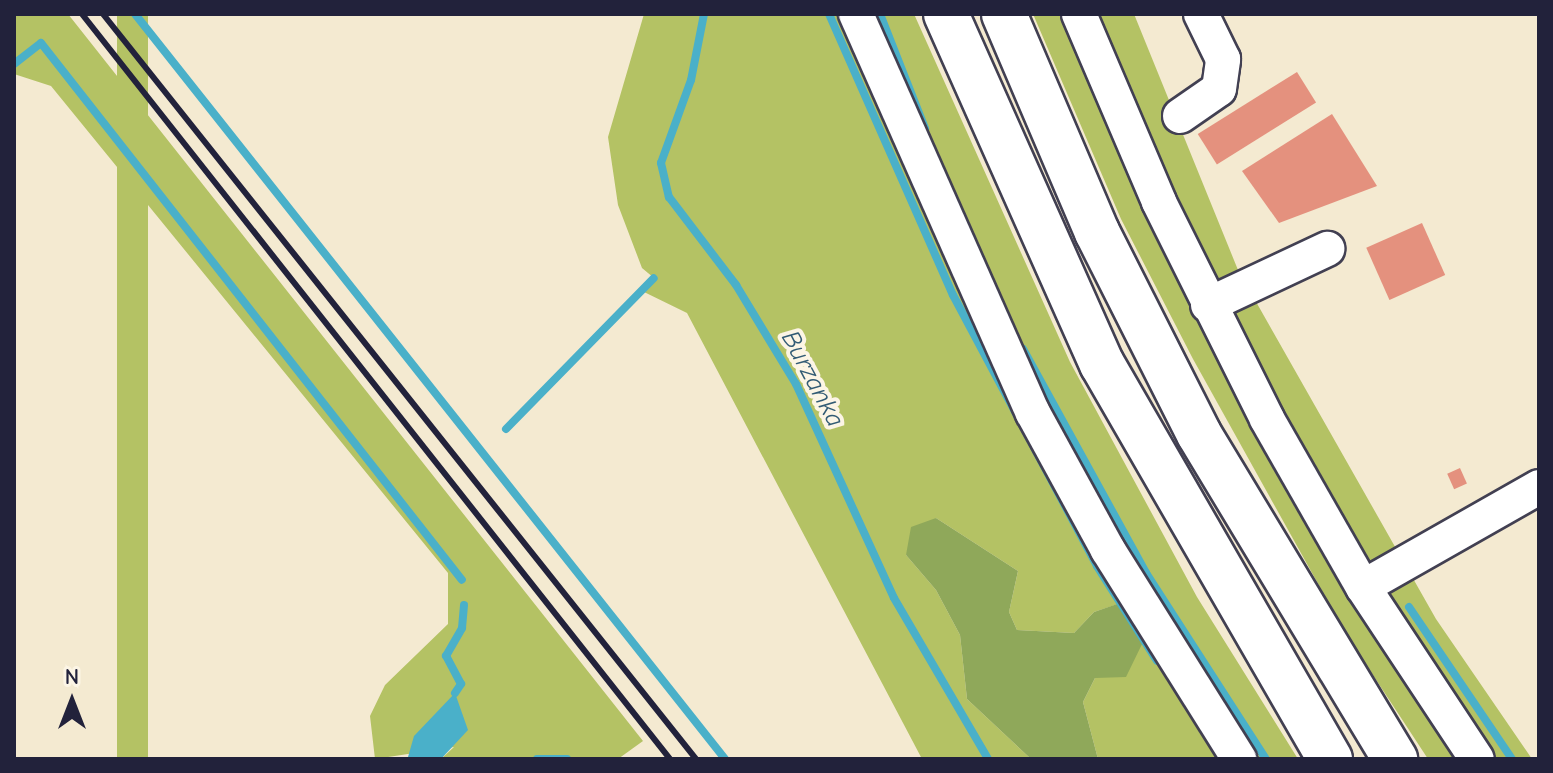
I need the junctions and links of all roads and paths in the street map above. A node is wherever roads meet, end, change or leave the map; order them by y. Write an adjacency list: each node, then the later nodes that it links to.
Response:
1 (856, 14): 11 (street)
2 (946, 14): 12 (highway)
3 (1004, 14): 13 (highway)
4 (1079, 14): 8 (street)
5 (1201, 14): 6 (street)
6 (1180, 116)
7 (1327, 249): 8 (street)
8 (1208, 305): 10 (street)
9 (1539, 487): 10 (street)
10 (1363, 587): 14 (street)
11 (1239, 759)
12 (1330, 759)
13 (1395, 759)
14 (1477, 759)

